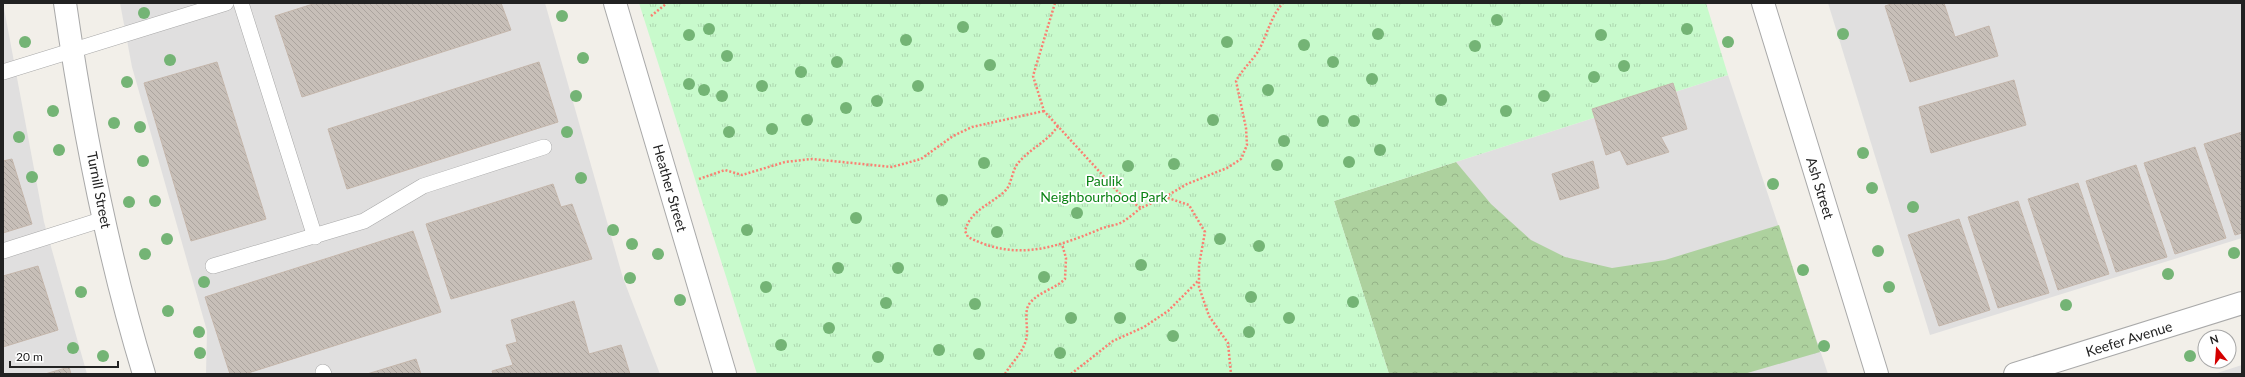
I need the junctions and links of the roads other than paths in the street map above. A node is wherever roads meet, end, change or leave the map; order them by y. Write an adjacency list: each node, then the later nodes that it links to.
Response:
1 (65, 3): 6 (street, Turnill Street)
2 (226, 3): 6 (lane)
3 (241, 3): 10 (lane)
4 (615, 3): 15 (street, Heather Street)
5 (1762, 3): 16 (street, Ash Street)
6 (72, 51): 7 (lane); 9 (street, Turnill Street)
7 (3, 72)
8 (544, 147): 10 (lane)
9 (104, 219): 11 (lane); 14 (street, Turnill Street)
10 (315, 237): 12 (lane)
11 (3, 251)
12 (213, 266)
13 (2242, 303): 17 (street, Keefer Avenue)
14 (144, 374)
15 (725, 374)
16 (1876, 374)
17 (2015, 374)

